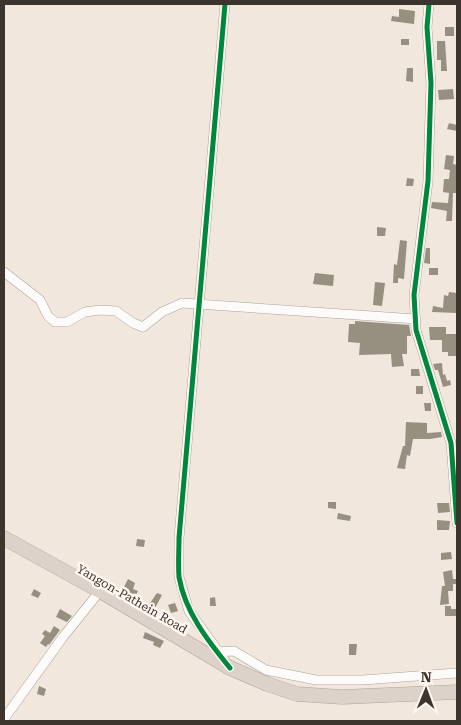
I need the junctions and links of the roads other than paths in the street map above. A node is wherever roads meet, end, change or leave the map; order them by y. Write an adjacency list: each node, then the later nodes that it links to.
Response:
1 (225, 4): 4 (street)
2 (429, 4): 5 (street)
3 (4, 272): 4 (street)
4 (200, 304): 5 (street); 9 (street)
5 (416, 319): 6 (street)
6 (457, 523)
7 (4, 538): 8 (highway, Yangon-Pathein Road)
8 (100, 591): 10 (highway, Yangon-Pathein Road); 13 (street)
9 (217, 652): 10 (street); 11 (street)
10 (230, 668): 12 (highway, Yangon-Pathein Road)
11 (457, 673)
12 (457, 692)
13 (4, 719)

